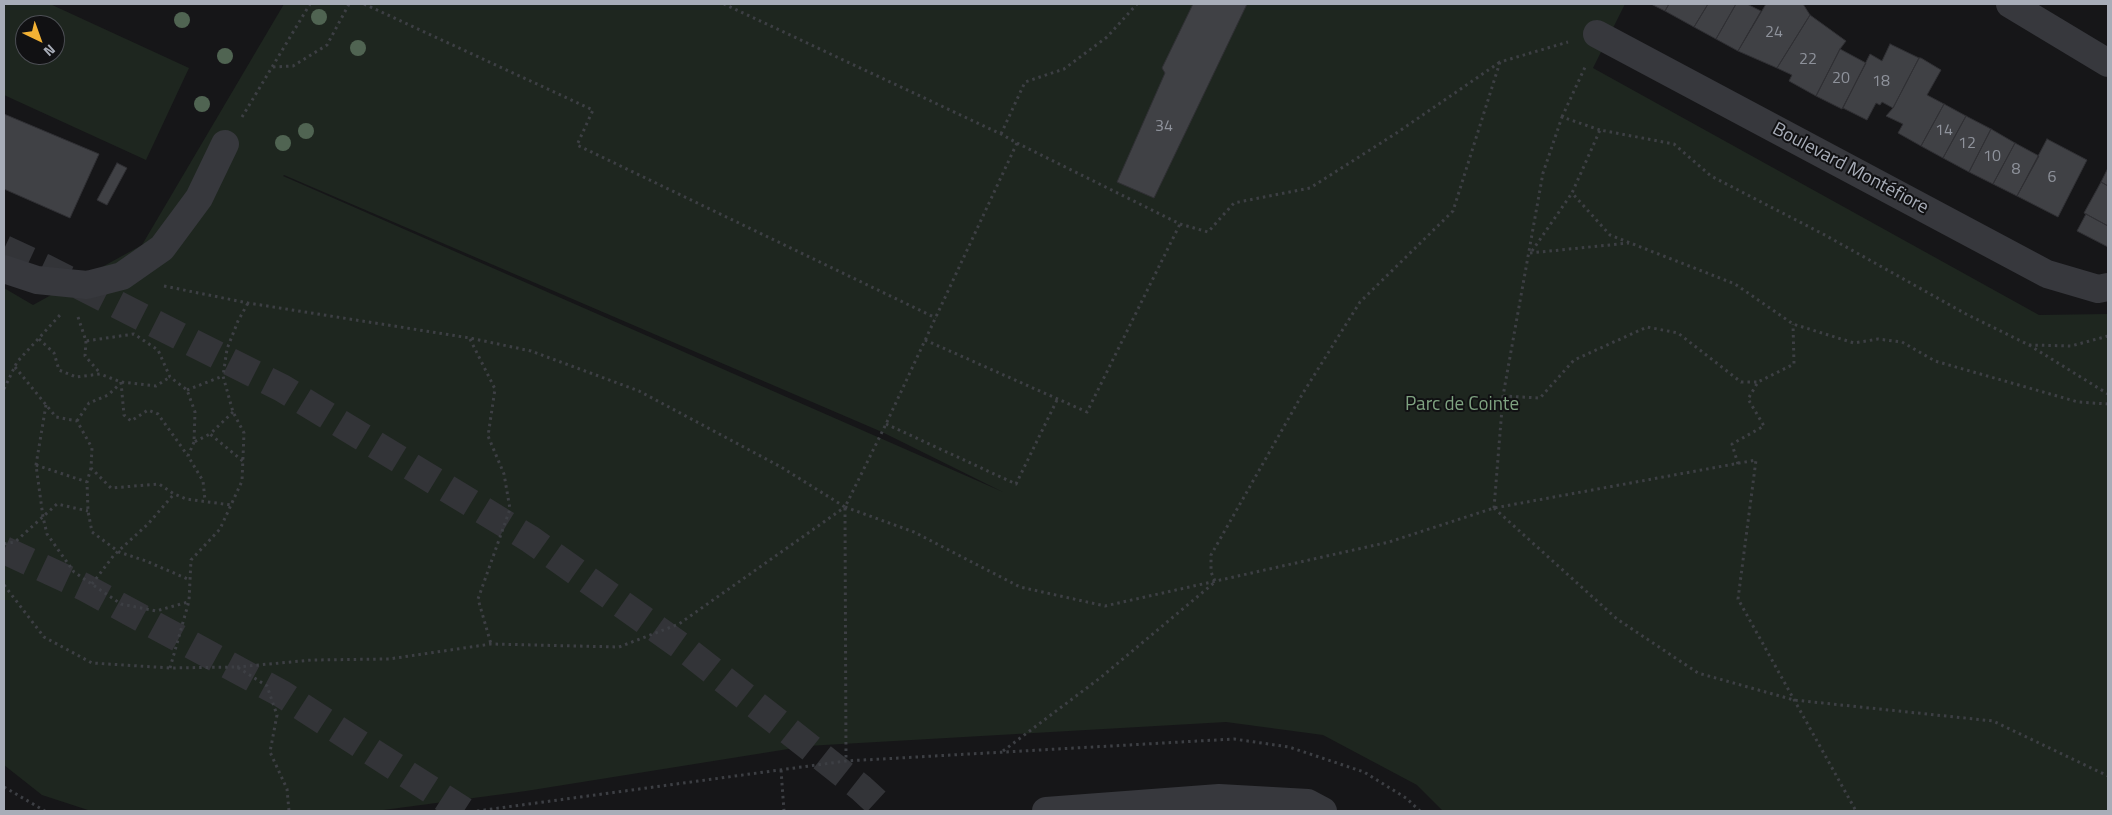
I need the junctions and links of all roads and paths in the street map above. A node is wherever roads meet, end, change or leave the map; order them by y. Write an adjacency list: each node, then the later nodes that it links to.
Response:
1 (310, 4): 10 (path)
2 (349, 4): 10 (path)
3 (364, 4): 25 (path)
4 (724, 4): 13 (path)
5 (1137, 4): 13 (path)
6 (2010, 4): 9 (street)
7 (1593, 46): 8 (path); 11 (path); 22 (street, Boulevard Montéfiore)
8 (1500, 62): 17 (path); 67 (path)
9 (2108, 63)
10 (273, 67): 15 (path)
11 (1562, 117): 12 (path); 19 (path)
12 (1600, 130): 16 (path); 32 (path)
13 (1001, 134): 14 (path)
14 (1017, 143): 17 (path); 25 (path)
15 (226, 144): 21 (street)
16 (1572, 193): 18 (path); 19 (path)
17 (1180, 224): 43 (path)
18 (1630, 243): 19 (path); 26 (path)
19 (1530, 253): 42 (path)
20 (4, 269): 23 (street)
21 (122, 276): 23 (street); 24 (path)
22 (2108, 287)
23 (80, 293): 29 (path); 31 (path)
24 (248, 303): 28 (path); 36 (path)
25 (936, 318): 30 (path)
26 (1793, 324): 38 (path); 44 (path)
27 (2108, 336): 32 (path)
28 (470, 338): 60 (path); 71 (path)
29 (39, 339): 33 (path); 34 (path)
30 (925, 340): 43 (path); 48 (path)
31 (86, 341): 34 (path); 35 (path)
32 (2029, 345): 41 (path)
33 (16, 367): 39 (path); 45 (path)
34 (100, 374): 37 (path)
35 (170, 376): 37 (path); 40 (path)
36 (223, 376): 40 (path); 46 (path)
37 (121, 382): 47 (path); 51 (path)
38 (1758, 382): 42 (path); 53 (path)
39 (4, 389)
40 (187, 390): 50 (path)
41 (2108, 394)
42 (1503, 396): 61 (path)
43 (1057, 400): 48 (path)
44 (2108, 404)
45 (46, 405): 47 (path); 54 (path)
46 (234, 412): 49 (path); 52 (path)
47 (77, 421): 55 (path)
48 (886, 424): 60 (path)
49 (210, 434): 50 (path); 52 (path)
50 (194, 442): 51 (path)
51 (188, 456): 58 (path)
52 (244, 462): 59 (path)
53 (1738, 464): 61 (path); 74 (path)
54 (36, 465): 56 (path); 63 (path)
55 (91, 468): 56 (path); 57 (path)
56 (87, 482): 62 (path)
57 (174, 494): 58 (path); 65 (path)
58 (204, 500): 59 (path)
59 (231, 505): 66 (path)
60 (845, 507): 67 (path); 71 (path); 76 (path)
61 (1494, 508): 67 (path); 74 (path)
62 (88, 512): 63 (path); 65 (path)
63 (43, 517): 64 (path); 68 (path)
64 (4, 544)
65 (119, 552): 66 (path); 68 (path)
66 (190, 580): 70 (path)
67 (1215, 581): 75 (path)
68 (92, 584): 70 (path)
69 (4, 585): 72 (path)
70 (189, 601): 72 (path)
71 (491, 644): 73 (path)
72 (170, 668): 73 (path)
73 (237, 668): 81 (path)
74 (1794, 700): 78 (path); 87 (path)
75 (1001, 752): 76 (path); 86 (path)
76 (846, 761): 77 (path)
77 (782, 770): 82 (path); 83 (path)
78 (2108, 776)
79 (4, 787): 80 (path)
80 (45, 811)
81 (289, 811)
82 (477, 811)
83 (784, 811)
84 (1046, 811): 85 (street)
85 (1323, 811)
86 (1420, 811)
87 (1856, 811)

